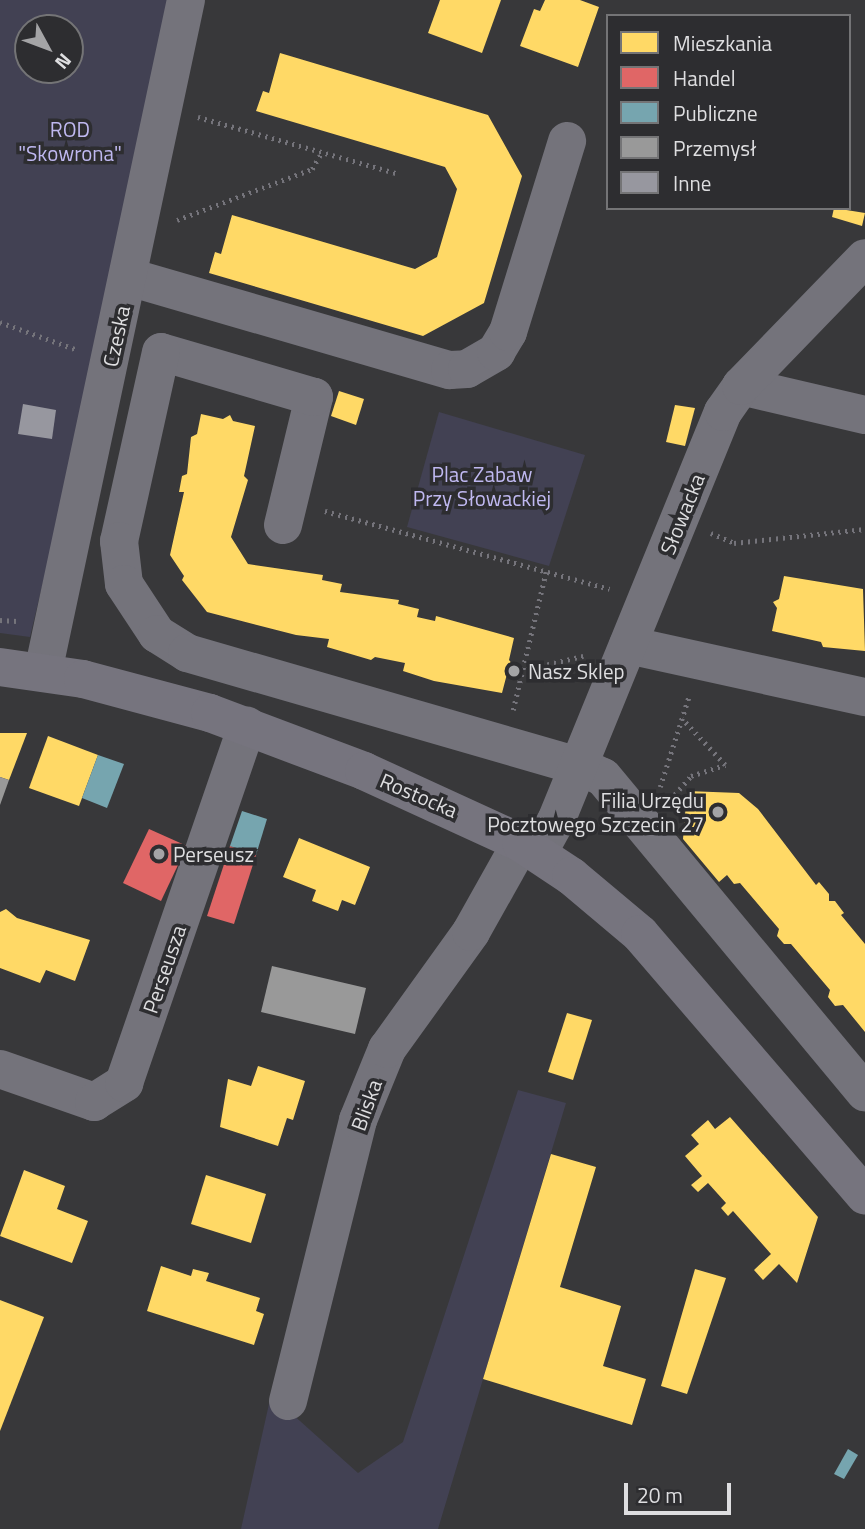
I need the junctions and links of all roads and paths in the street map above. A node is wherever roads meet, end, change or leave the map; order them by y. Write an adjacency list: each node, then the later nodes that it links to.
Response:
1 (186, 0): 8 (street, Czeska)
2 (183, 113): 4 (path)
3 (567, 141): 8 (street)
4 (322, 152): 5 (path); 6 (path)
5 (396, 173)
6 (172, 222)
7 (865, 258): 12 (street, Słowacka)
8 (129, 277): 11 (street, Czeska)
9 (0, 323): 11 (path)
10 (161, 352): 11 (street); 14 (street); 27 (street)
11 (108, 353): 23 (street, Czeska)
12 (741, 386): 13 (street); 18 (street, Słowacka)
13 (865, 415)
14 (286, 514): 17 (path)
15 (865, 529): 16 (path)
16 (717, 536)
17 (546, 572): 18 (path); 22 (path)
18 (648, 600): 19 (street, Słowacka)
19 (628, 645): 20 (street); 22 (path); 28 (street, Słowacka)
20 (700, 662): 24 (street); 25 (path)
21 (0, 667): 23 (street, Rostocka)
22 (520, 671): 27 (path)
23 (43, 672): 26 (street, Rostocka)
24 (865, 697)
25 (682, 719): 25 (path)
26 (247, 726): 29 (street, Rostocka); 30 (street, Perseusza)
27 (507, 745): 28 (street)
28 (579, 766): 29 (street, Słowacka); 31 (street)
29 (530, 848): 32 (street, Rostocka); 33 (street, Bliska)
30 (0, 1069)
31 (865, 1093)
32 (865, 1196)
33 (288, 1401)

